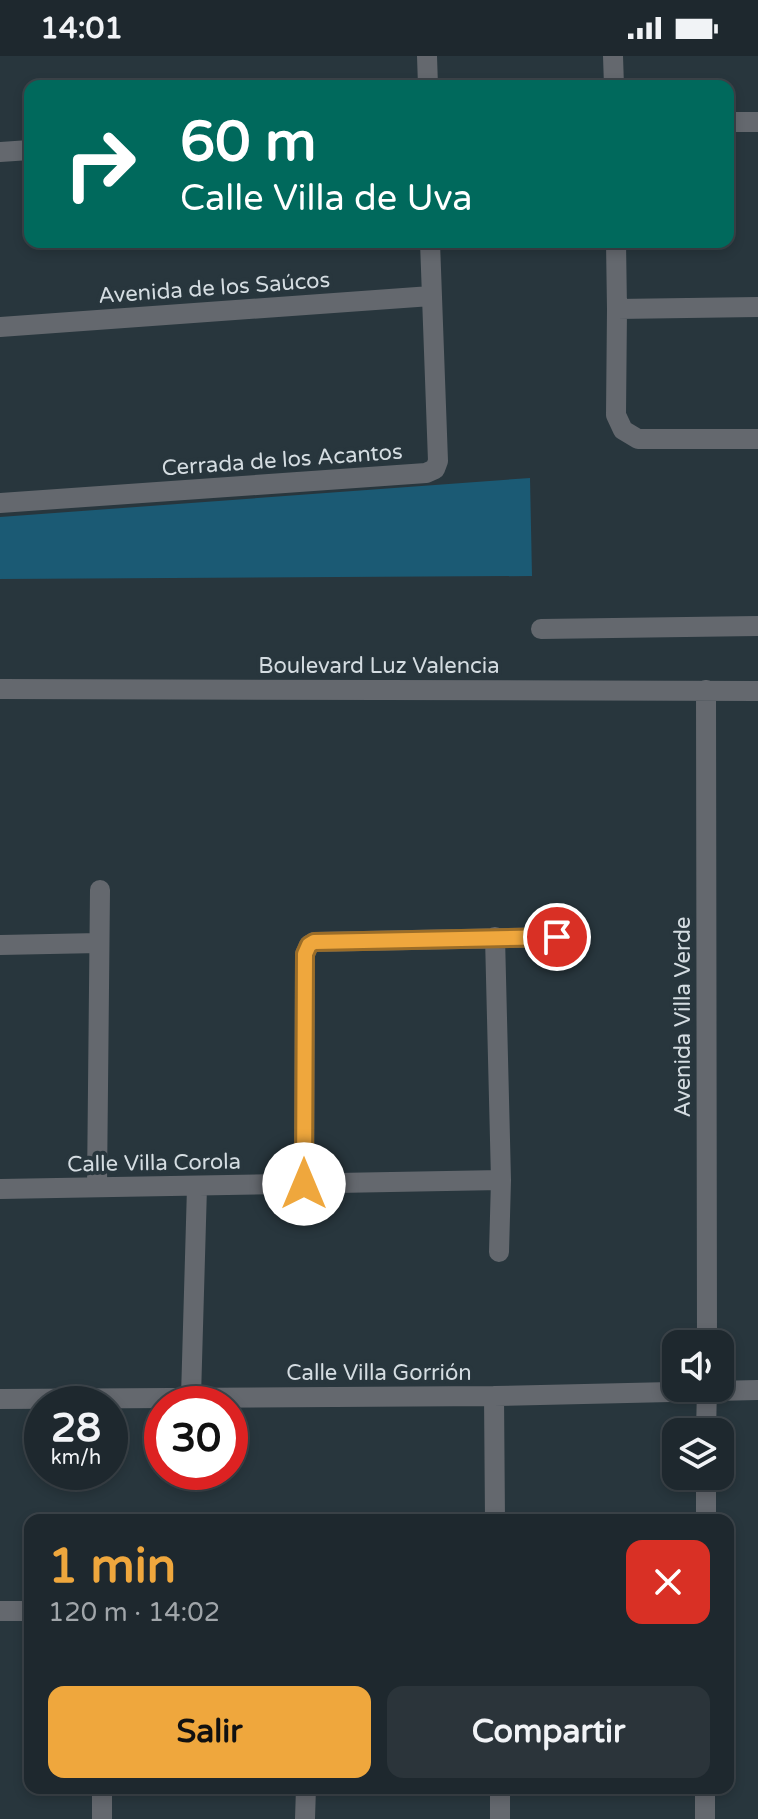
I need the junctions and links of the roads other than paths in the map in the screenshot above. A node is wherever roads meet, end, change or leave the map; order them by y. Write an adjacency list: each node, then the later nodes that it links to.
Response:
1 (427, 56): 3 (street)
2 (613, 56): 4 (street)
3 (428, 80)
4 (614, 80)
5 (734, 122): 6 (street)
6 (758, 122)
7 (24, 150): 8 (street)
8 (0, 152)
9 (430, 248): 11 (street, Cerrada de los Acantos)
10 (616, 248): 13 (street)
11 (431, 296): 14 (street, Avenida de los Saúcos); 16 (street, Cerrada de los Acantos)
12 (758, 307): 13 (street)
13 (617, 309): 15 (street)
14 (0, 327)
15 (758, 439)
16 (0, 503)
17 (758, 626): 18 (street)
18 (541, 629)
19 (0, 689): 20 (street, Boulevard Luz Valencia)
20 (706, 690): 21 (street, Boulevard Luz Valencia); 33 (street, Avenida Villa Verde)
21 (758, 691)
22 (100, 890): 25 (street)
23 (495, 937): 24 (street); 27 (street); 28 (street)
24 (557, 937)
25 (99, 943): 26 (street); 29 (street)
26 (0, 945)
27 (501, 1180): 28 (street, Calle Villa Corola); 32 (street)
28 (304, 1184): 30 (street, Calle Villa Corola)
29 (97, 1186): 30 (street, Calle Villa Corola); 31 (street, Calle Villa Corola)
30 (197, 1187): 34 (street)
31 (0, 1189)
32 (499, 1252)
33 (707, 1330)
34 (191, 1386)
35 (662, 1390): 38 (street, Calle Villa Gorrión)
36 (734, 1390): 37 (street, Calle Villa Gorrión)
37 (758, 1390)
38 (494, 1396): 40 (street, Calle Villa Gorrión); 43 (street)
39 (144, 1397): 41 (street, Calle Villa Gorrión)
40 (248, 1397)
41 (0, 1399)
42 (706, 1490): 44 (street)
43 (495, 1514)
44 (706, 1514)
45 (0, 1611): 46 (street)
46 (24, 1611)
47 (102, 1794): 51 (street)
48 (306, 1794): 52 (street)
49 (500, 1794): 53 (street)
50 (705, 1794): 54 (street)
51 (102, 1819)
52 (305, 1819)
53 (500, 1819)
54 (705, 1819)

